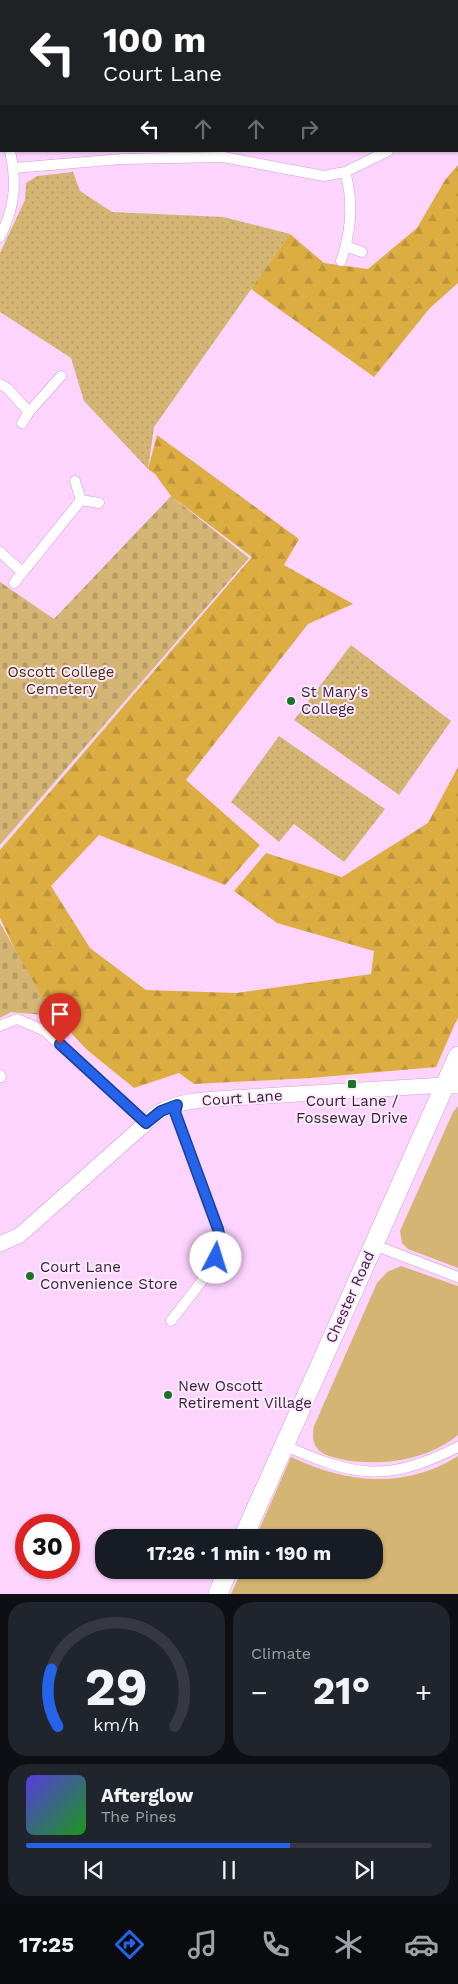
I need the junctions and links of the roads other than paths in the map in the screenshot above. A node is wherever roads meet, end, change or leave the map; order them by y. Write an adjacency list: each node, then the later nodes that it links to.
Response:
1 (10, 152): 5 (street)
2 (386, 152): 6 (street)
3 (223, 154): 4 (street); 6 (street)
4 (122, 155): 5 (street)
5 (14, 168): 7 (street)
6 (345, 172): 8 (street)
7 (0, 236)
8 (346, 246): 9 (street); 10 (street)
9 (362, 252)
10 (341, 261)
11 (60, 376): 13 (street)
12 (0, 384): 13 (street)
13 (30, 412): 14 (street)
14 (22, 423)
15 (74, 481): 16 (street)
16 (81, 500): 17 (street); 19 (street)
17 (99, 503)
18 (0, 552): 19 (street)
19 (22, 572): 20 (street)
20 (14, 583)
21 (0, 1026): 25 (street)
22 (458, 1056): 23 (highway, Chester Road)
23 (451, 1086): 24 (street, Court Lane); 27 (highway, Chester Road)
24 (177, 1105): 25 (street, Court Lane); 29 (street)
25 (146, 1123): 26 (street, Court Lane)
26 (0, 1244)
27 (374, 1245): 28 (street); 30 (highway, Chester Road)
28 (458, 1277)
29 (171, 1321)
30 (284, 1445): 31 (street); 32 (highway, Chester Road)
31 (458, 1447)
32 (247, 1529)
33 (224, 1579): 34 (highway)
34 (218, 1594)

